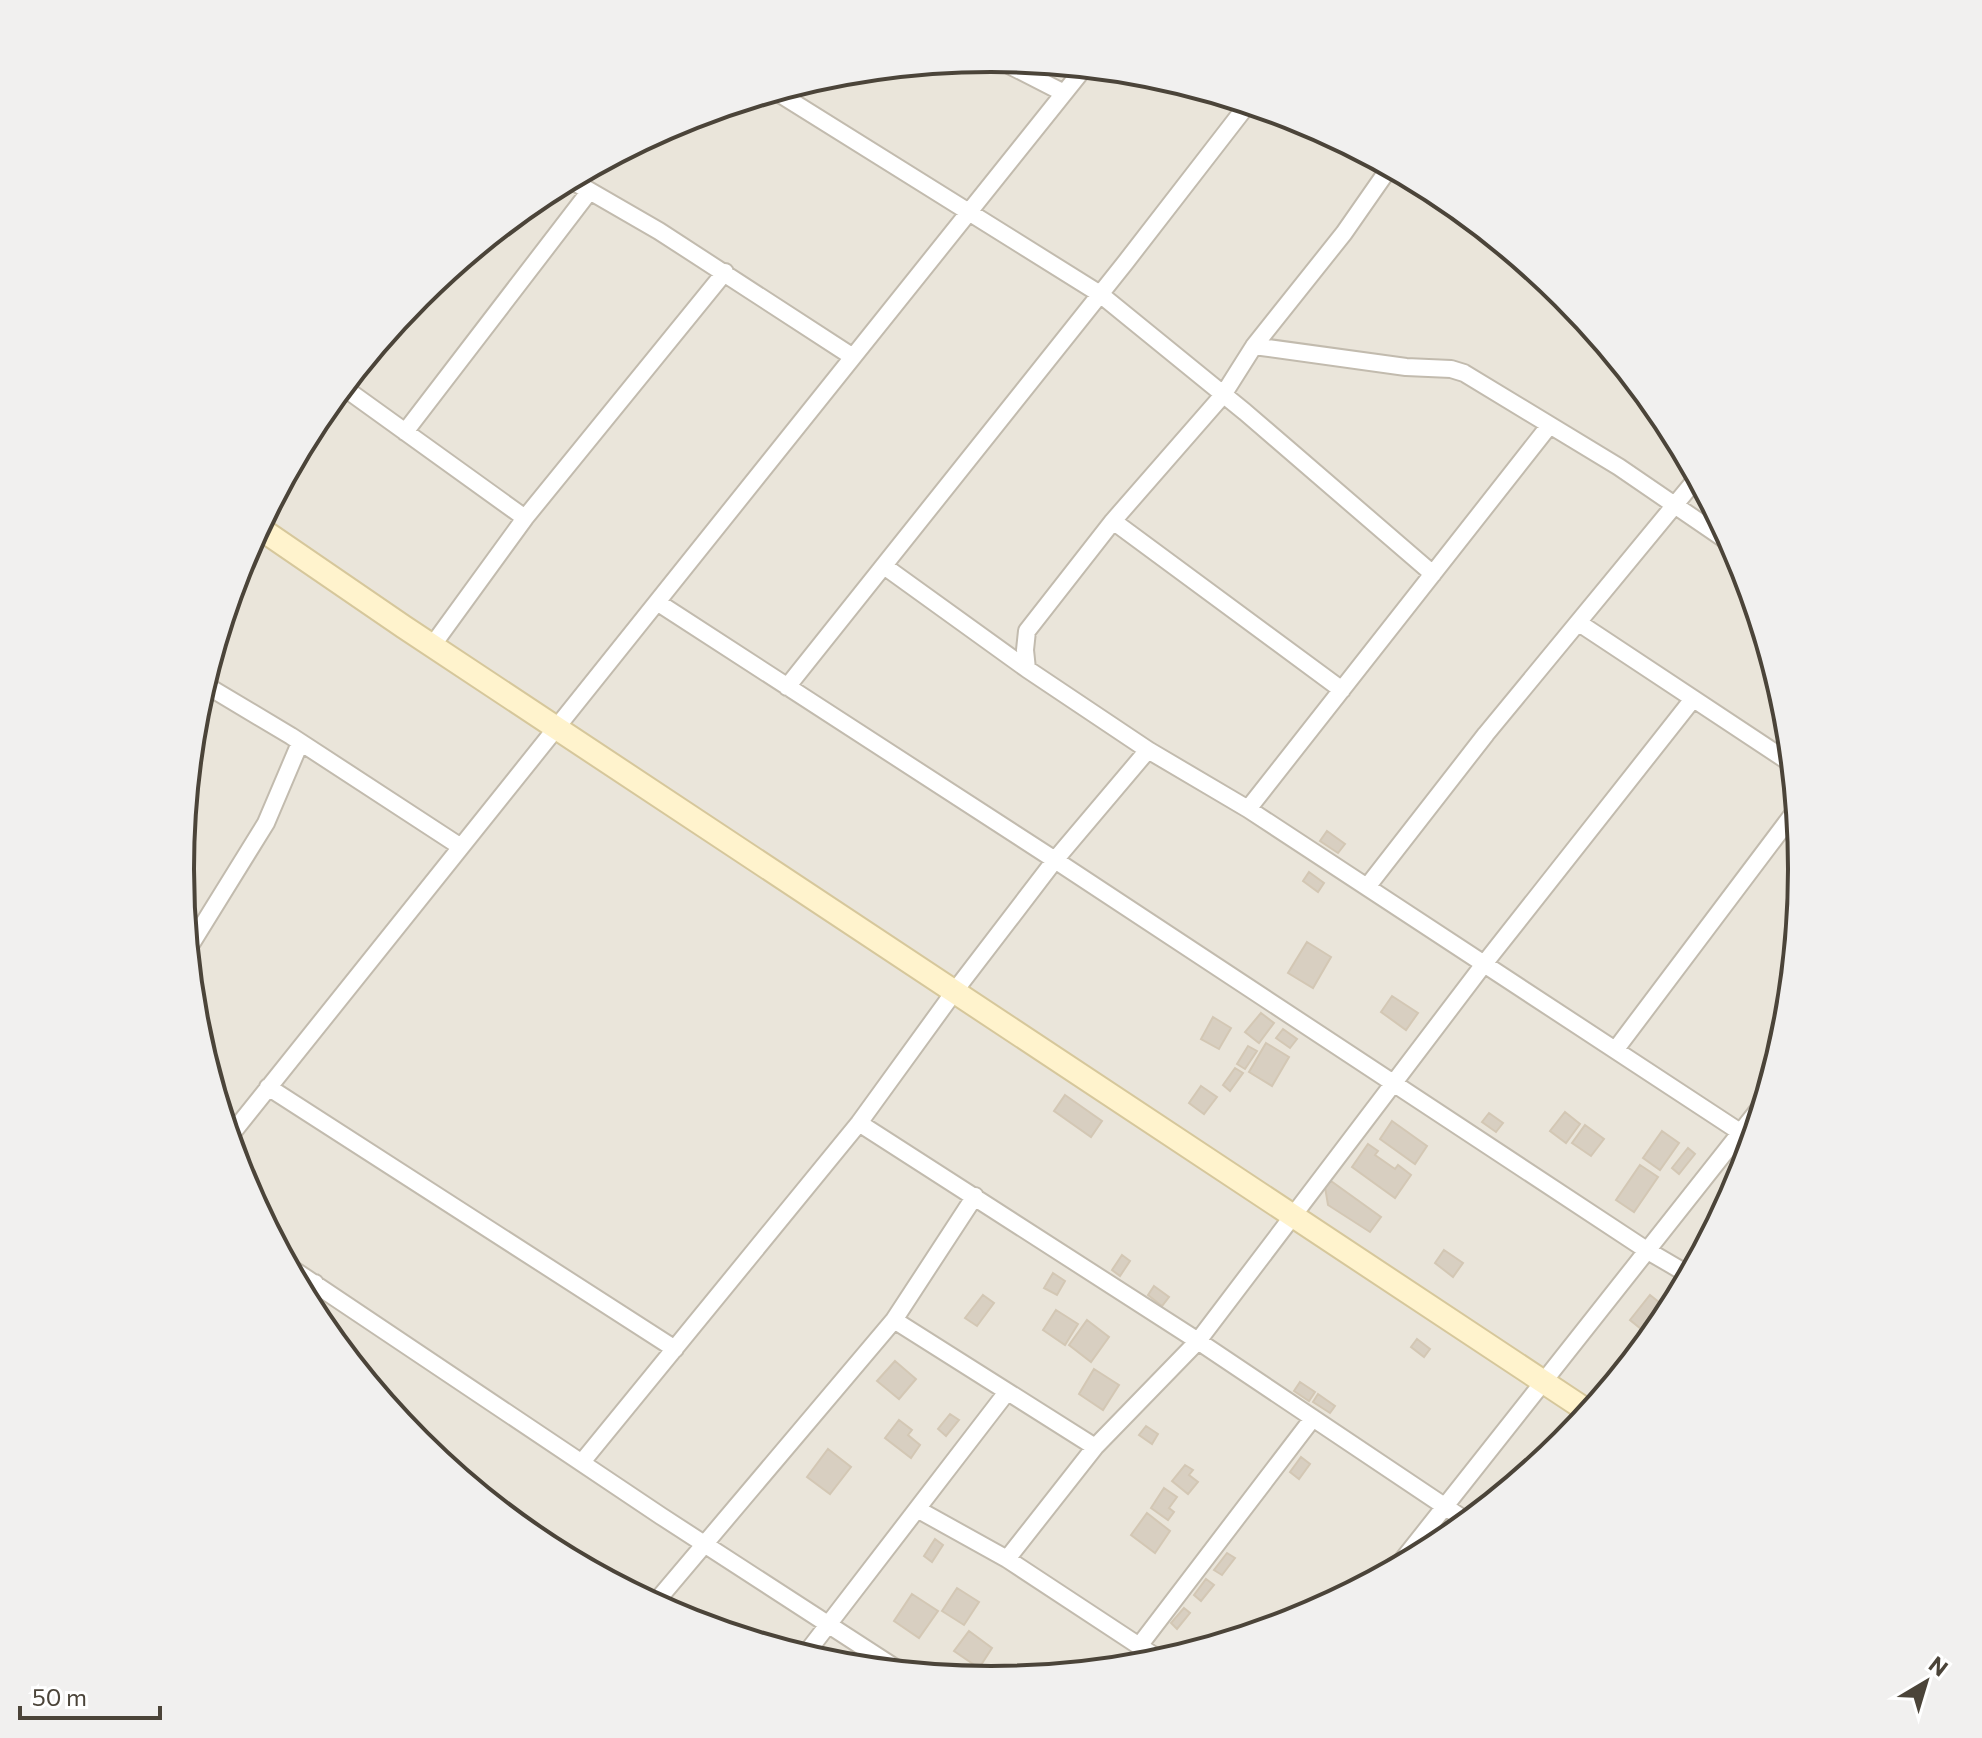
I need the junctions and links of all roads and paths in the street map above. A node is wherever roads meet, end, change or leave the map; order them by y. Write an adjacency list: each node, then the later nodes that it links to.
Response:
1 (1025, 73): 3 (street)
2 (1077, 77): 3 (street)
3 (1064, 93): 9 (street)
4 (787, 99): 9 (street)
5 (1241, 112): 11 (street)
6 (1384, 176): 12 (street)
7 (581, 186): 8 (street)
8 (589, 192): 10 (street); 17 (street)
9 (968, 213): 11 (street); 13 (street)
10 (725, 272): 13 (street); 20 (street)
11 (1100, 294): 15 (street); 24 (street)
12 (1254, 346): 15 (street); 16 (street)
13 (853, 357): 26 (street)
14 (352, 394): 17 (street)
15 (1223, 395): 21 (street); 25 (street)
16 (1549, 426): 19 (street); 25 (street)
17 (405, 432): 20 (street)
18 (1690, 487): 19 (street)
19 (1675, 506): 22 (street); 27 (street)
20 (525, 518): 28 (street)
21 (1113, 521): 29 (street); 32 (street)
22 (1713, 531)
23 (268, 534): 28 (street)
24 (884, 566): 29 (street); 30 (street)
25 (1433, 574): 32 (street)
26 (657, 602): 30 (street); 34 (street)
27 (1579, 623): 33 (street); 42 (street)
28 (432, 646): 34 (street)
29 (1027, 669): 36 (street)
30 (787, 687): 41 (street)
31 (215, 690): 35 (street)
32 (1342, 690): 38 (street)
33 (1693, 699): 37 (street); 44 (street)
34 (557, 729): 40 (street); 45 (street)
35 (300, 743): 40 (street); 43 (street)
36 (1148, 750): 38 (street); 41 (street)
37 (1780, 756)
38 (1248, 809): 42 (street)
39 (1786, 823): 46 (street)
40 (461, 847): 48 (street)
41 (1055, 860): 45 (street); 47 (street)
42 (1367, 887): 44 (street)
43 (197, 934)
44 (1484, 964): 46 (street); 47 (street)
45 (954, 992): 49 (street); 54 (street)
46 (1616, 1049): 52 (street)
47 (1393, 1083): 54 (street); 55 (street)
48 (268, 1087): 51 (street); 62 (street)
49 (859, 1123): 53 (street); 62 (street)
50 (1746, 1125): 52 (street)
51 (237, 1127)
52 (1740, 1132): 55 (street)
53 (975, 1196): 60 (street); 61 (street)
54 (1291, 1215): 61 (street); 63 (street)
55 (1648, 1251): 56 (street); 63 (street)
56 (1680, 1270)
57 (308, 1279): 58 (street)
58 (315, 1283): 59 (street); 68 (street)
59 (313, 1286)
60 (894, 1320): 64 (street); 73 (street)
61 (1198, 1341): 66 (street); 67 (street)
62 (675, 1349): 68 (street)
63 (1543, 1383): 65 (street); 69 (street)
64 (1007, 1392): 67 (street); 70 (street)
65 (1579, 1406)
66 (1313, 1418): 69 (street); 78 (street)
67 (1095, 1447): 74 (street)
68 (582, 1462): 73 (street)
69 (1445, 1507): 71 (street); 72 (street)
70 (917, 1509): 74 (street); 76 (street)
71 (1457, 1515)
72 (1417, 1542)
73 (705, 1544): 75 (street); 76 (street)
74 (1007, 1559): 78 (street)
75 (662, 1595)
76 (829, 1626): 77 (street); 80 (street)
77 (813, 1646)
78 (1139, 1646): 79 (street)
79 (1146, 1651)
80 (879, 1658)

